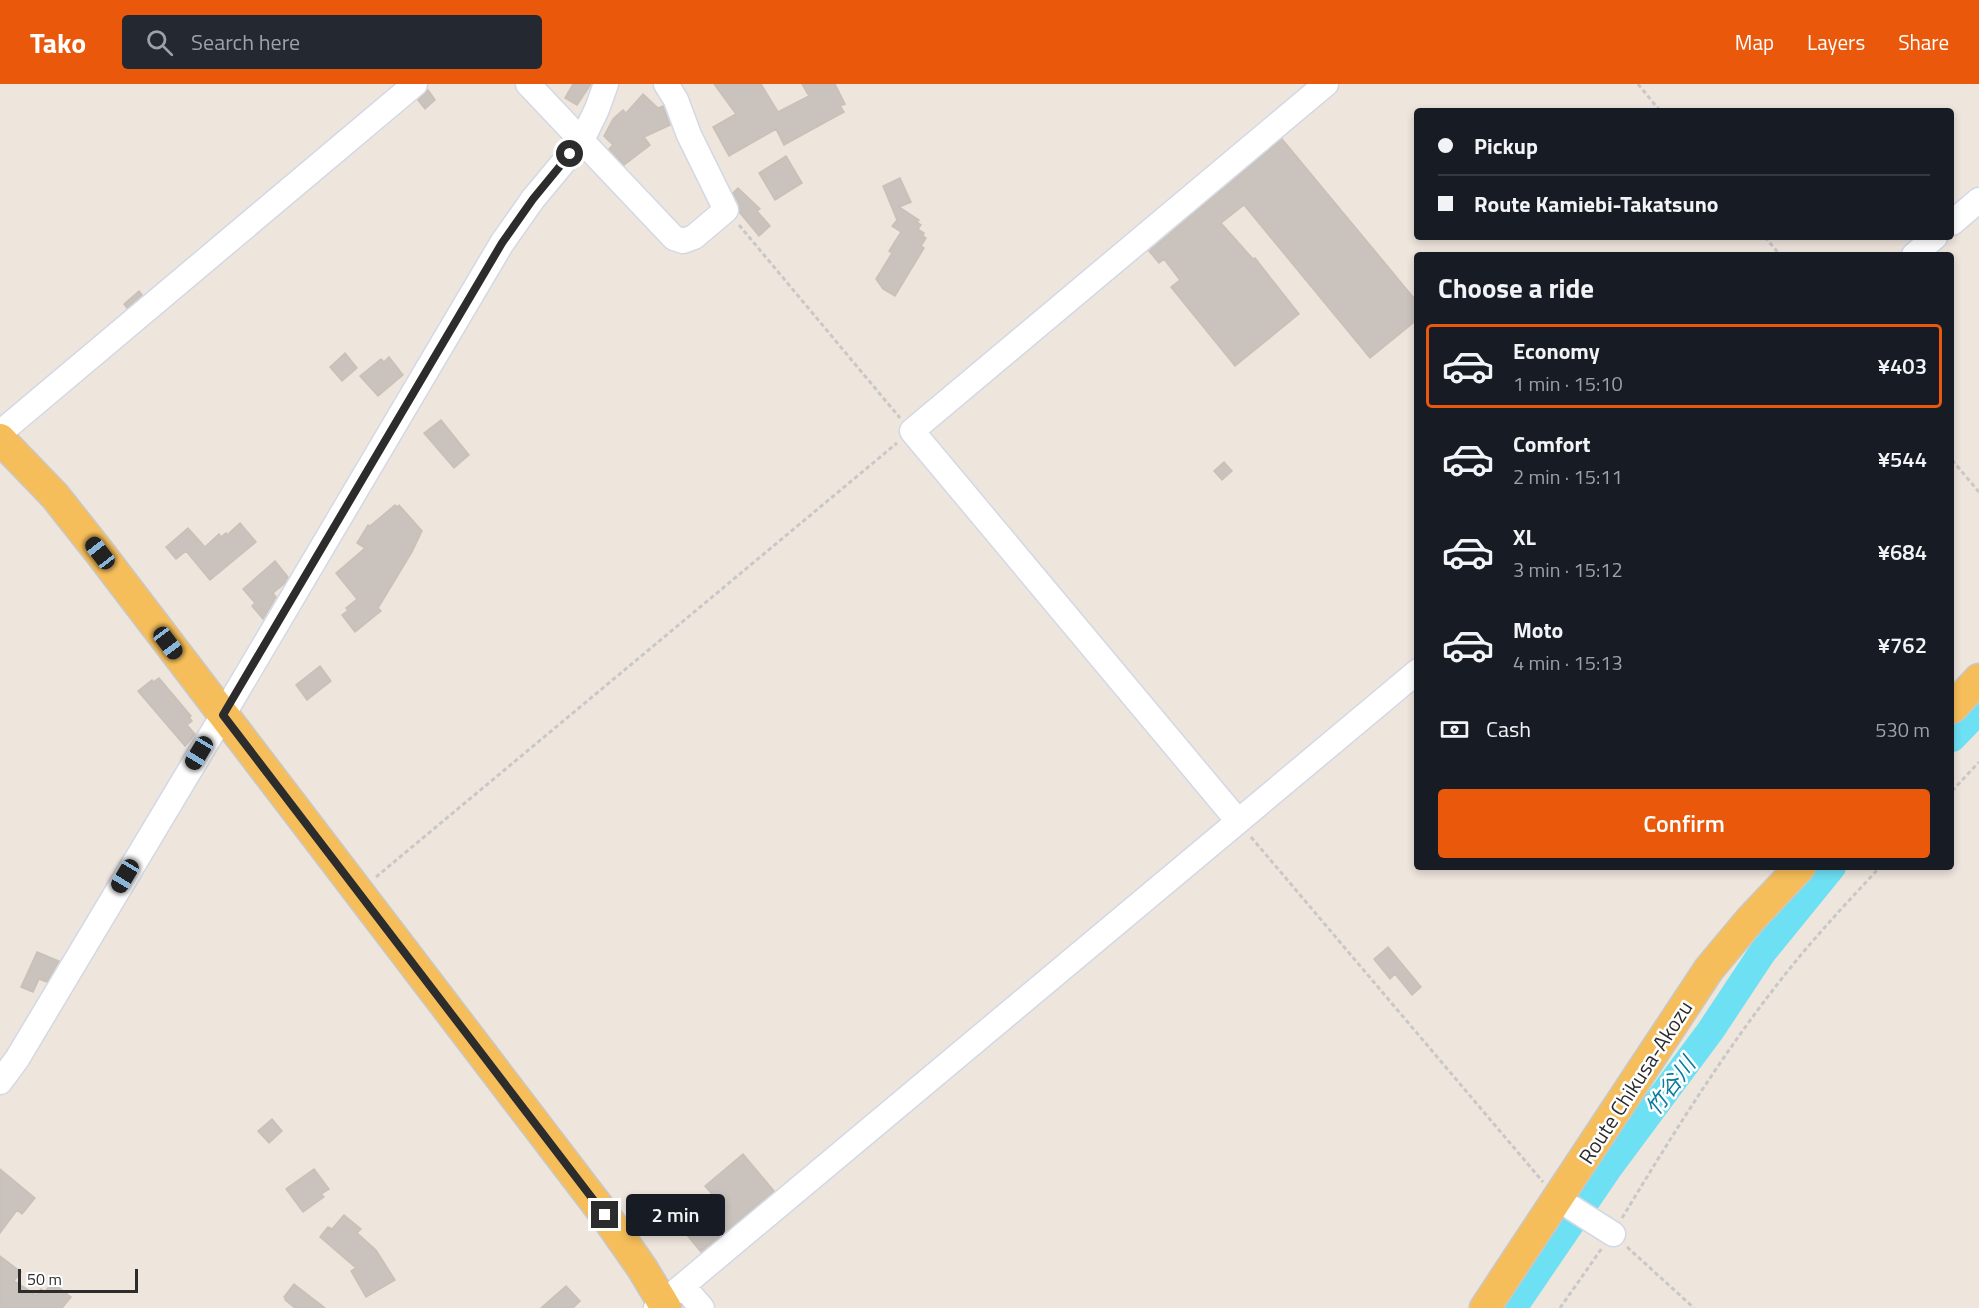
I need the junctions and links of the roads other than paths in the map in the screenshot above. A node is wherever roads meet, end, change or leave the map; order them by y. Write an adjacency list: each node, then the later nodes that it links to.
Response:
1 (415, 84): 11 (street)
2 (528, 84): 6 (street)
3 (606, 84): 6 (street)
4 (666, 84): 6 (street)
5 (1326, 84): 17 (street)
6 (582, 140): 16 (street)
7 (1979, 200): 8 (street)
8 (1954, 221)
9 (1932, 240): 10 (street)
10 (1918, 252)
11 (0, 433)
12 (0, 439): 16 (main road)
13 (1414, 674): 17 (street)
14 (1979, 679): 15 (main road)
15 (1954, 706)
16 (223, 715): 19 (street); 22 (main road)
17 (1238, 821): 22 (street)
18 (1797, 870): 20 (main road, Route Chikusa-Akozu)
19 (0, 1082)
20 (1558, 1199): 21 (street); 24 (main road, Route Chikusa-Akozu)
21 (1613, 1234)
22 (667, 1301): 23 (street)
23 (702, 1308)
24 (1485, 1308)

